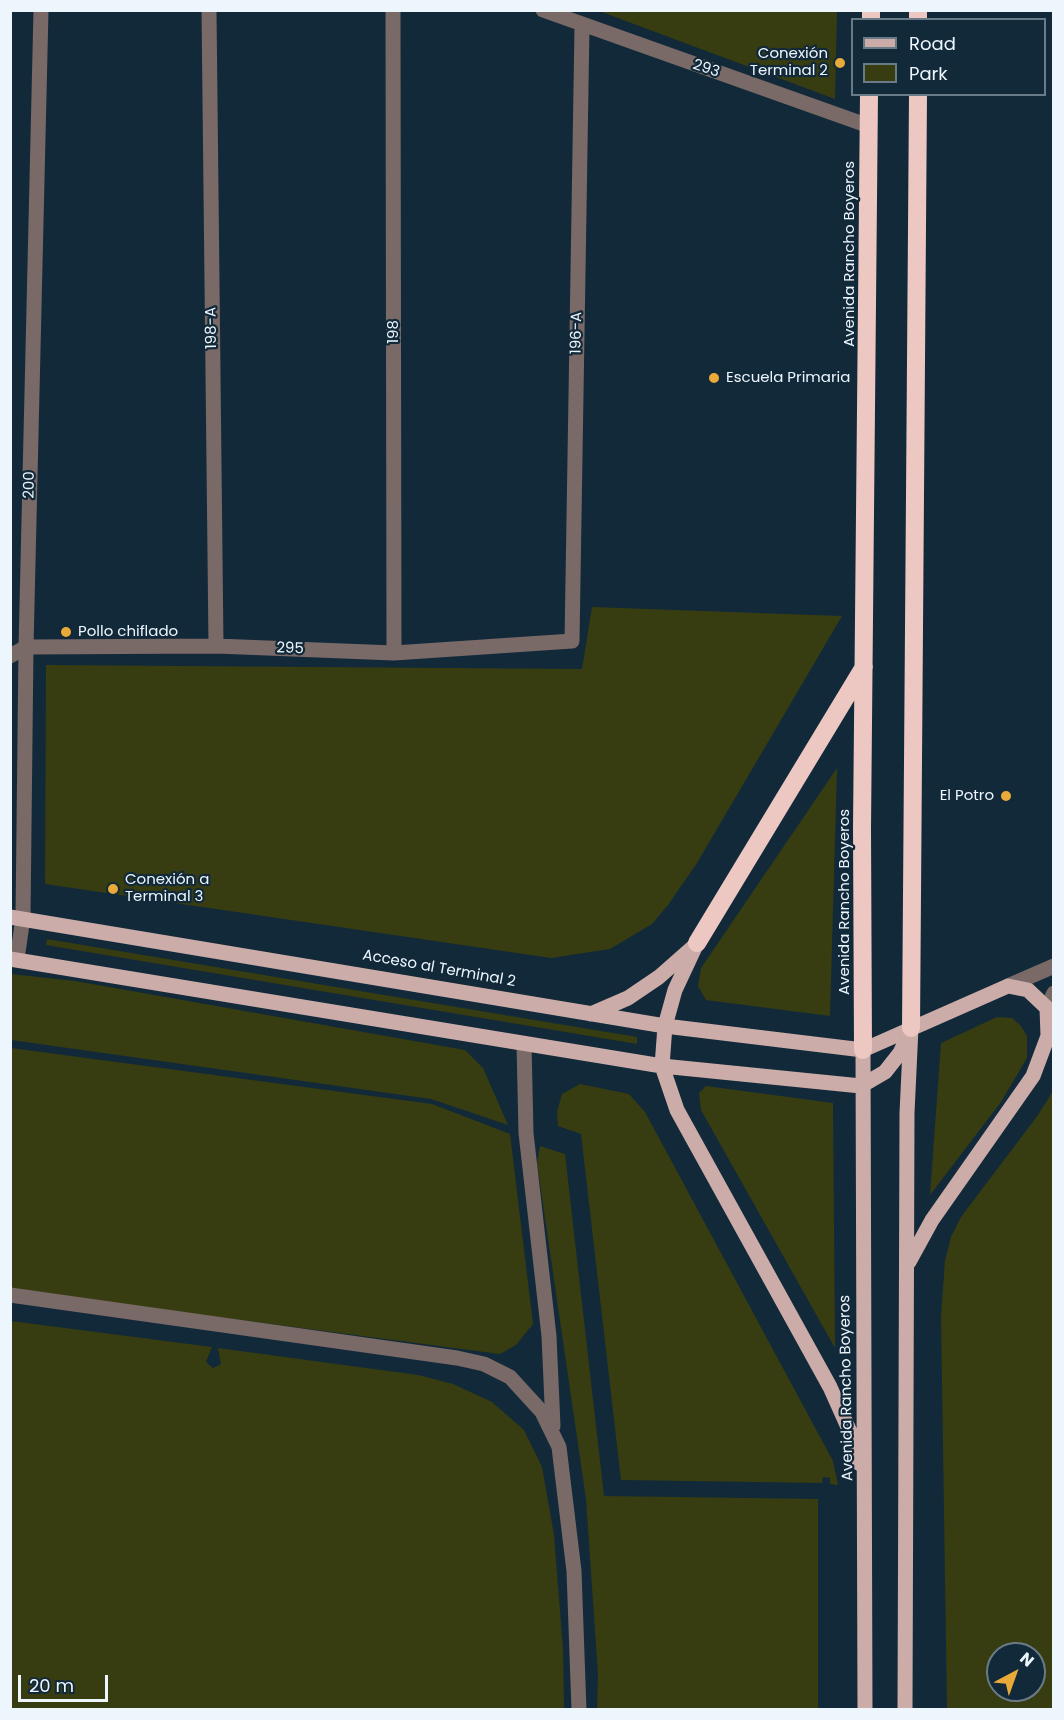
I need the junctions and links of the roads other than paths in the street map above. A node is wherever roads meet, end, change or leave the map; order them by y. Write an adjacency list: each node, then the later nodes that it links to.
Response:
1 (41, 10): 11 (street, 200)
2 (209, 10): 10 (street, 198-A)
3 (393, 10): 12 (street, 198)
4 (543, 10): 5 (street, 293)
5 (582, 26): 8 (street, 293); 9 (street, 196-A)
6 (870, 96): 8 (highway, Avenida Rancho Boyeros)
7 (918, 96): 24 (highway)
8 (869, 126): 14 (highway, Avenida Rancho Boyeros)
9 (572, 641): 12 (street, 295)
10 (216, 646): 11 (street, 295); 12 (street, 295)
11 (26, 647): 13 (street, 295); 15 (street, 200)
12 (394, 652)
13 (10, 656)
14 (865, 665): 16 (highway); 26 (highway, Avenida Rancho Boyeros)
15 (17, 917): 17 (street, 200); 22 (main road, Acceso al Terminal 2)
16 (697, 943): 22 (main road); 23 (main road)
17 (14, 959): 25 (main road)
18 (1053, 966): 19 (street)
19 (1008, 986): 21 (main road); 24 (main road)
20 (1053, 993): 21 (street)
21 (1047, 1008): 29 (main road)
22 (591, 1014): 23 (main road, Acceso al Terminal 2)
23 (666, 1026): 26 (main road, Acceso al Terminal 2); 27 (main road)
24 (911, 1028): 26 (main road); 28 (main road); 29 (main road)
25 (524, 1044): 27 (main road); 31 (street)
26 (863, 1050): 28 (main road, Avenida Rancho Boyeros)
27 (662, 1066): 28 (main road); 32 (main road)
28 (861, 1086): 32 (main road, Avenida Rancho Boyeros)
29 (907, 1266): 35 (main road)
30 (10, 1295): 31 (street)
31 (553, 1432): 33 (street)
32 (866, 1484): 34 (main road, Avenida Rancho Boyeros)
33 (579, 1710)
34 (865, 1710)
35 (905, 1710)

